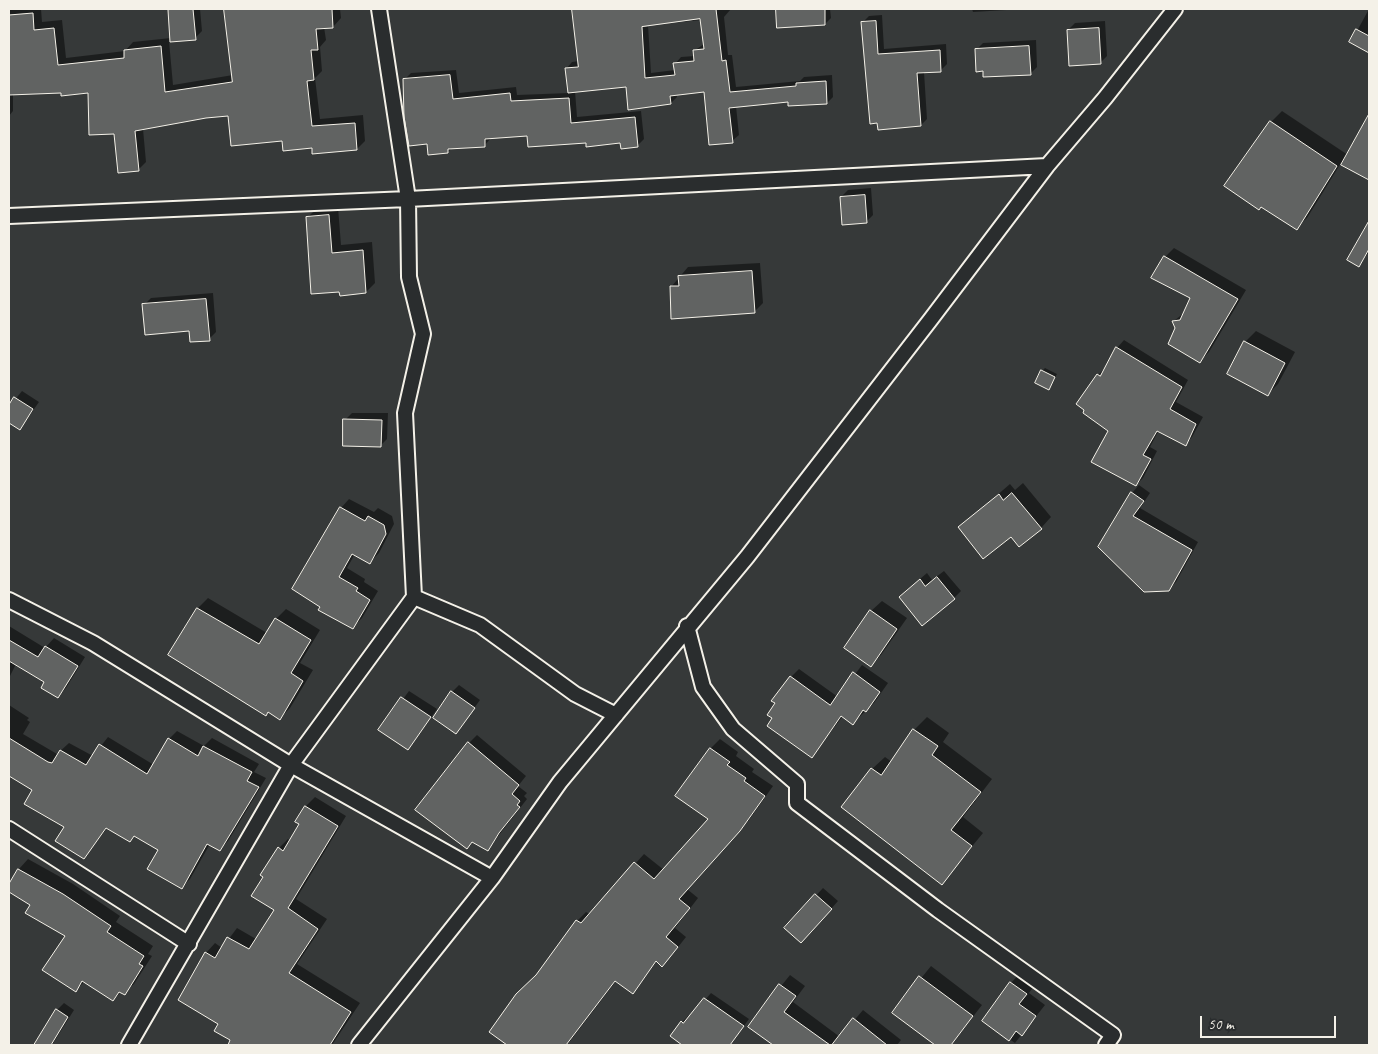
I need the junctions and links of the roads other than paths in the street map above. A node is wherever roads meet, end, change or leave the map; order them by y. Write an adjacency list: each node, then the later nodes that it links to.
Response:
1 (379, 9): 4 (street)
2 (1175, 9): 3 (street)
3 (1047, 166): 4 (street); 8 (street)
4 (408, 199): 5 (street); 6 (street)
5 (9, 216)
6 (414, 597): 9 (street); 10 (street)
7 (9, 600): 10 (street)
8 (687, 626): 9 (street); 16 (street)
9 (616, 715): 12 (street)
10 (291, 765): 12 (street); 13 (street)
11 (9, 829): 13 (street)
12 (492, 878): 15 (street)
13 (189, 944): 14 (street)
14 (129, 1045)
15 (360, 1045)
16 (1106, 1045)

